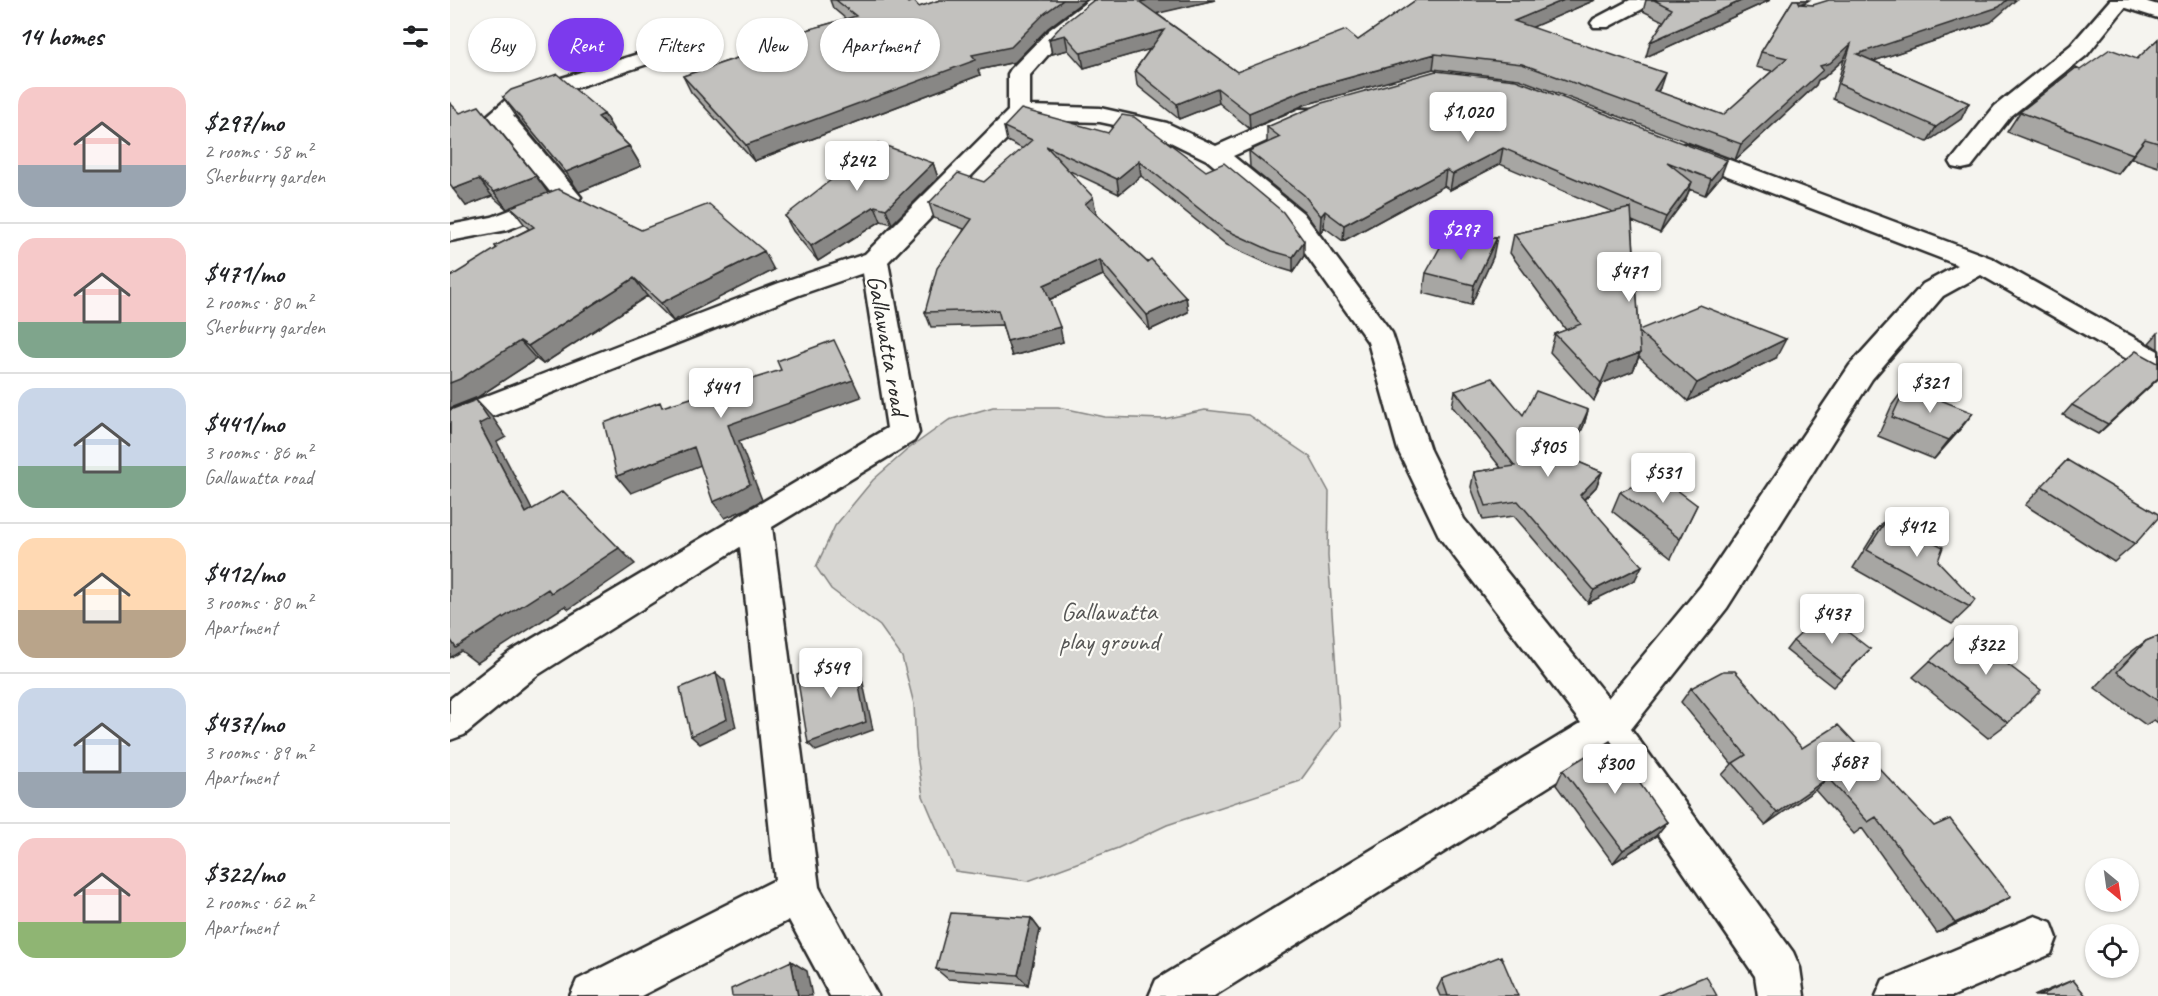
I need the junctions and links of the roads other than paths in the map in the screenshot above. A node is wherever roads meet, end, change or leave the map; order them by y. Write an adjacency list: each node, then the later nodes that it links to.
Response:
1 (1102, 0): 8 (street)
2 (1645, 0): 5 (street)
3 (2121, 0): 4 (street); 11 (street)
4 (2158, 12)
5 (1600, 23)
6 (636, 61): 12 (street)
7 (1333, 105): 10 (street)
8 (1018, 113): 10 (street); 13 (street, Gallawatta road)
9 (1661, 143): 14 (street)
10 (1216, 155): 19 (street)
11 (1962, 162)
12 (450, 233)
13 (874, 260): 16 (street); 17 (street, Gallawatta road)
14 (1981, 264): 15 (street); 19 (street)
15 (2158, 364)
16 (450, 422)
17 (754, 521): 18 (street); 20 (street)
18 (450, 722)
19 (1608, 728): 24 (street); 25 (street)
20 (798, 892): 22 (street); 23 (street)
21 (2035, 938): 26 (street)
22 (593, 996)
23 (855, 996)
24 (1172, 996)
25 (1781, 996)
26 (1899, 996)

